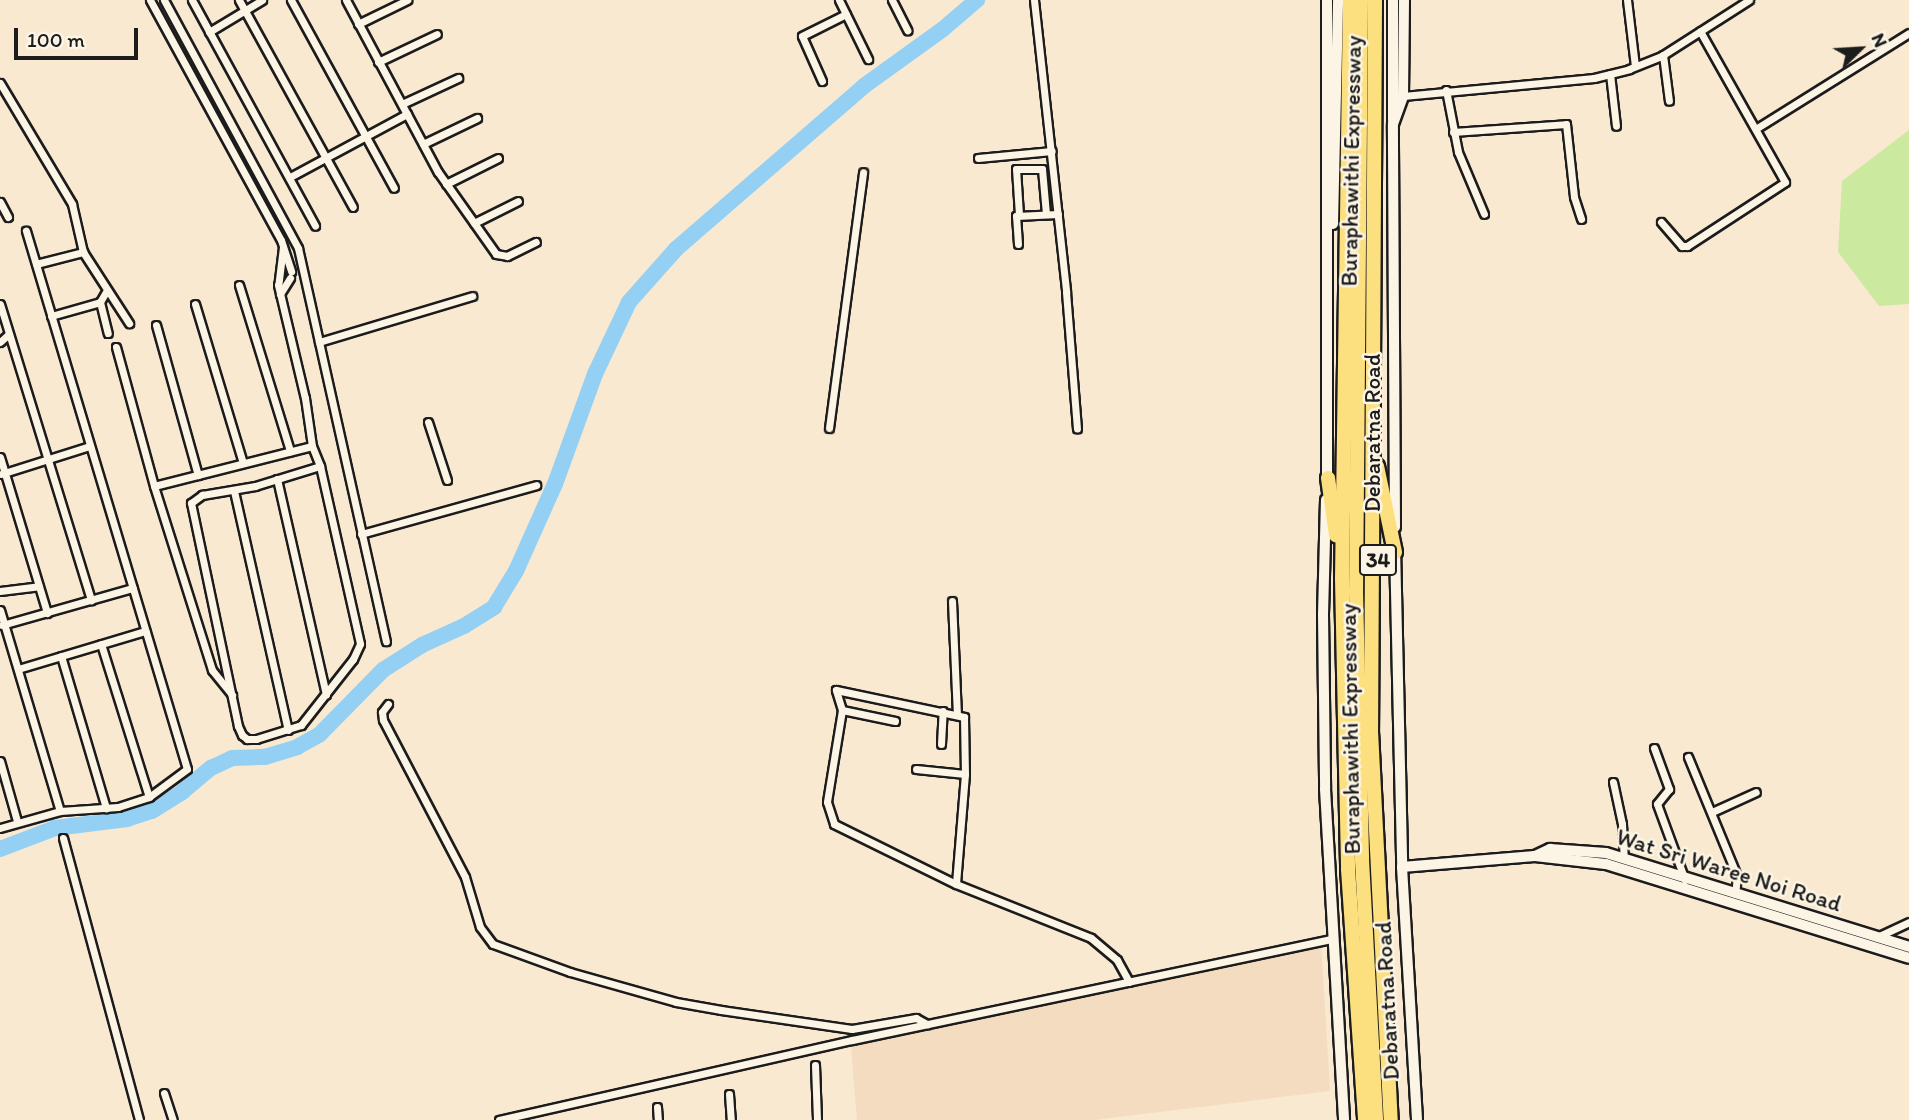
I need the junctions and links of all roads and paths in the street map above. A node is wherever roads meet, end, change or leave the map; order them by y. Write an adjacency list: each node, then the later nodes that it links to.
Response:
1 (150, 0): 73 (street)
2 (164, 0): 90 (street)
3 (192, 0): 27 (street)
4 (239, 0): 22 (street)
5 (262, 0): 22 (street)
6 (291, 0): 48 (street)
7 (346, 0): 24 (street)
8 (407, 0): 24 (street)
9 (839, 0): 23 (street)
10 (892, 0): 25 (street)
11 (1034, 0): 50 (street)
12 (1327, 0): 80 (main road, Debaratna Road)
13 (1338, 0): 80 (main road)
14 (1350, 0): 113 (highway, Debaratna Road / 34)
15 (1361, 0): 175 (highway, Buraphawithi Expressway)
16 (1378, 0): 100 (highway, Debaratna Road / 34); 176 (highway, Buraphawithi Expressway)
17 (1393, 0): 44 (main road)
18 (1404, 0): 39 (main road, Debaratna Road / 34)
19 (1627, 0): 33 (street)
20 (1749, 0): 21 (street)
21 (1735, 4): 26 (street)
22 (245, 10): 27 (street); 51 (street)
23 (846, 14): 31 (street); 36 (street)
24 (358, 24): 32 (street)
25 (907, 30)
26 (1700, 31): 30 (street); 46 (street)
27 (209, 32): 55 (street)
28 (1909, 33): 46 (street)
29 (437, 34): 32 (street)
30 (1663, 55): 33 (street); 40 (street)
31 (868, 59)
32 (378, 62): 41 (street)
33 (1635, 66): 34 (street)
34 (1610, 74): 38 (street); 45 (street)
35 (458, 78): 41 (street)
36 (822, 81)
37 (0, 83): 74 (street)
38 (1446, 90): 39 (street); 47 (street)
39 (1403, 96): 44 (main road, Debaratna Road / 34)
40 (1669, 101)
41 (402, 104): 42 (street)
42 (407, 114): 48 (street); 49 (street)
43 (477, 118): 49 (street)
44 (1393, 124): 112 (main road, Debaratna Road / 34)
45 (1616, 126)
46 (1757, 128): 67 (street)
47 (1453, 132): 63 (street); 66 (street)
48 (366, 136): 51 (street); 57 (street)
49 (423, 144): 56 (street)
50 (1052, 151): 53 (street); 62 (street)
51 (327, 156): 55 (street); 60 (street)
52 (498, 158): 56 (street)
53 (978, 158)
54 (863, 172): 93 (street)
55 (290, 177): 69 (street)
56 (446, 184): 68 (street)
57 (394, 188)
58 (519, 201): 68 (street)
59 (0, 202): 65 (street)
60 (353, 207)
61 (1046, 214): 62 (street); 64 (street); 64 (street)
62 (1058, 214): 94 (street)
63 (1484, 214)
64 (1019, 215): 72 (street)
65 (8, 217)
66 (1581, 219)
67 (1661, 222)
68 (474, 223): 71 (street)
69 (315, 226)
70 (26, 231): 75 (street)
71 (536, 242)
72 (1018, 244)
73 (283, 247): 78 (street); 78 (street)
74 (83, 252): 75 (street); 77 (street)
75 (36, 264): 84 (street)
76 (239, 285): 97 (street)
77 (107, 290): 81 (street); 85 (street)
78 (280, 294): 96 (street)
79 (472, 296): 90 (street)
80 (1329, 300): 105 (main road, Debaratna Road)
81 (100, 302): 84 (street); 87 (street)
82 (0, 304): 88 (street)
83 (195, 304): 101 (street)
84 (51, 316): 95 (street)
85 (128, 323)
86 (156, 325): 104 (street)
87 (108, 333)
88 (9, 334): 89 (street); 99 (street)
89 (0, 342)
90 (319, 342): 111 (street)
91 (116, 346): 109 (street)
92 (428, 422): 107 (street)
93 (829, 428)
94 (1077, 429)
95 (90, 446): 99 (street); 115 (street)
96 (312, 446): 97 (street); 102 (street)
97 (290, 452): 101 (street)
98 (0, 457): 103 (street)
99 (48, 459): 103 (street); 117 (street)
100 (1376, 461): 112 (highway); 177 (highway, Debaratna Road / 34)
101 (243, 463): 104 (street)
102 (320, 466): 106 (street); 127 (street)
103 (2, 473): 114 (street)
104 (198, 475): 109 (street)
105 (1328, 478): 113 (highway); 158 (main road, Debaratna Road)
106 (277, 479): 110 (street); 127 (street)
107 (447, 480)
108 (536, 485): 111 (street)
109 (155, 486): 128 (street)
110 (234, 491): 128 (street); 134 (street)
111 (361, 534): 123 (street)
112 (1395, 552): 152 (main road, Debaratna Road / 34)
113 (1342, 578): 174 (highway, Debaratna Road / 34)
114 (39, 586): 116 (street); 120 (street)
115 (133, 589): 117 (street); 122 (street)
116 (0, 591)
117 (91, 600): 120 (street)
118 (952, 601): 132 (street)
119 (0, 610): 121 (street)
120 (47, 612): 121 (street)
121 (2, 625): 126 (street)
122 (145, 631): 124 (street); 143 (street)
123 (386, 641)
124 (102, 644): 125 (street); 143 (street)
125 (61, 656): 126 (street); 144 (street)
126 (18, 669): 145 (street)
127 (326, 694): 134 (street)
128 (232, 695): 134 (street)
129 (388, 704): 162 (street)
130 (842, 710): 131 (street); 133 (street); 154 (street)
131 (943, 711): 132 (street); 135 (street)
132 (957, 714): 140 (street)
133 (895, 721)
134 (288, 730)
135 (941, 744)
136 (1654, 748): 153 (street)
137 (1688, 757): 146 (street)
138 (0, 761): 147 (street)
139 (916, 769): 140 (street)
140 (965, 774): 154 (street)
141 (1613, 782): 151 (street)
142 (1756, 792): 146 (street)
143 (149, 797): 144 (street)
144 (106, 808): 145 (street)
145 (60, 811): 147 (street)
146 (1712, 812): 155 (street)
147 (17, 821): 148 (street)
148 (0, 828)
149 (63, 838): 167 (street)
150 (1535, 856): 151 (main road, Wat Sri Waree Noi Road); 152 (main road, Wat Sri Waree Noi Road); 160 (main road, Wat Sri Waree Noi Road)
151 (1624, 858): 153 (main road, Wat Sri Waree Noi Road)
152 (1402, 867): 178 (main road, Debaratna Road / 34)
153 (1685, 880): 155 (main road, Wat Sri Waree Noi Road)
154 (956, 884): 161 (street)
155 (1735, 894): 157 (main road, Wat Sri Waree Noi Road)
156 (1909, 922): 157 (street)
157 (1877, 937): 159 (main road, Wat Sri Waree Noi Road)
158 (1333, 939): 161 (street); 173 (main road, Debaratna Road)
159 (1909, 947)
160 (1909, 958)
161 (1129, 982): 162 (street)
162 (927, 1024): 169 (street)
163 (815, 1065): 172 (street)
164 (164, 1093): 168 (street)
165 (729, 1094): 171 (street)
166 (657, 1107): 170 (street)
167 (139, 1120)
168 (173, 1120)
169 (499, 1120)
170 (658, 1120)
171 (731, 1120)
172 (817, 1120)
173 (1344, 1120)
174 (1365, 1120)
175 (1376, 1120)
176 (1391, 1120)
177 (1397, 1120)
178 (1417, 1120)

